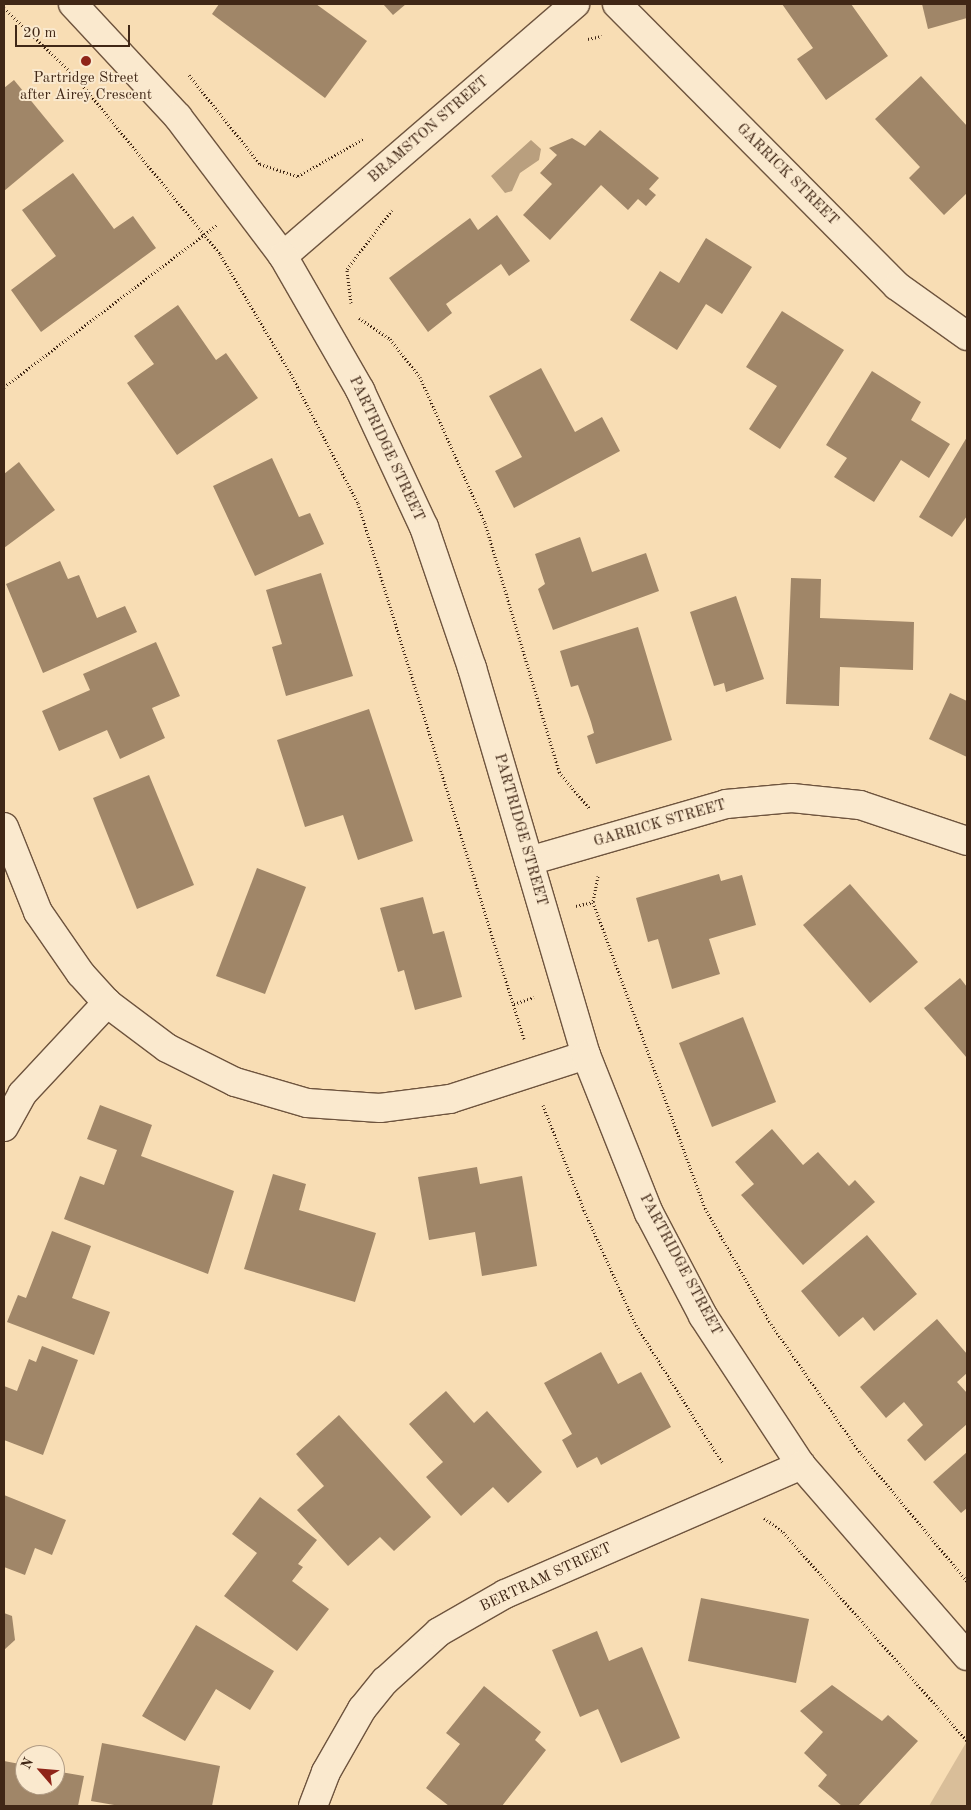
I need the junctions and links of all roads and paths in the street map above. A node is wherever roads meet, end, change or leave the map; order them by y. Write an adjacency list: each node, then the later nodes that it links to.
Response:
1 (73, 4): 11 (street, PARTRIDGE STREET)
2 (575, 4): 11 (street, BRAMSTON STREET)
3 (617, 4): 5 (street, GARRICK STREET)
4 (4, 8): 10 (path)
5 (644, 31): 6 (path); 12 (street, GARRICK STREET)
6 (584, 40)
7 (187, 73): 8 (path)
8 (369, 136)
9 (394, 208): 15 (path)
10 (204, 234): 13 (path); 20 (path)
11 (283, 256): 17 (street, PARTRIDGE STREET)
12 (967, 336)
13 (4, 387)
14 (4, 827): 18 (street)
15 (598, 841): 16 (street, GARRICK STREET); 17 (street, GARRICK STREET); 24 (path)
16 (967, 841)
17 (529, 861): 19 (street, PARTRIDGE STREET)
18 (107, 1003): 20 (street); 21 (street)
19 (586, 1055): 20 (street); 22 (street, PARTRIDGE STREET)
20 (534, 1072): 23 (path)
21 (4, 1126)
22 (801, 1465): 23 (street, BERTRAM STREET); 25 (street, PARTRIDGE STREET)
23 (740, 1491): 26 (path); 27 (street, BERTRAM STREET)
24 (967, 1581)
25 (967, 1656)
26 (967, 1741)
27 (313, 1806)

